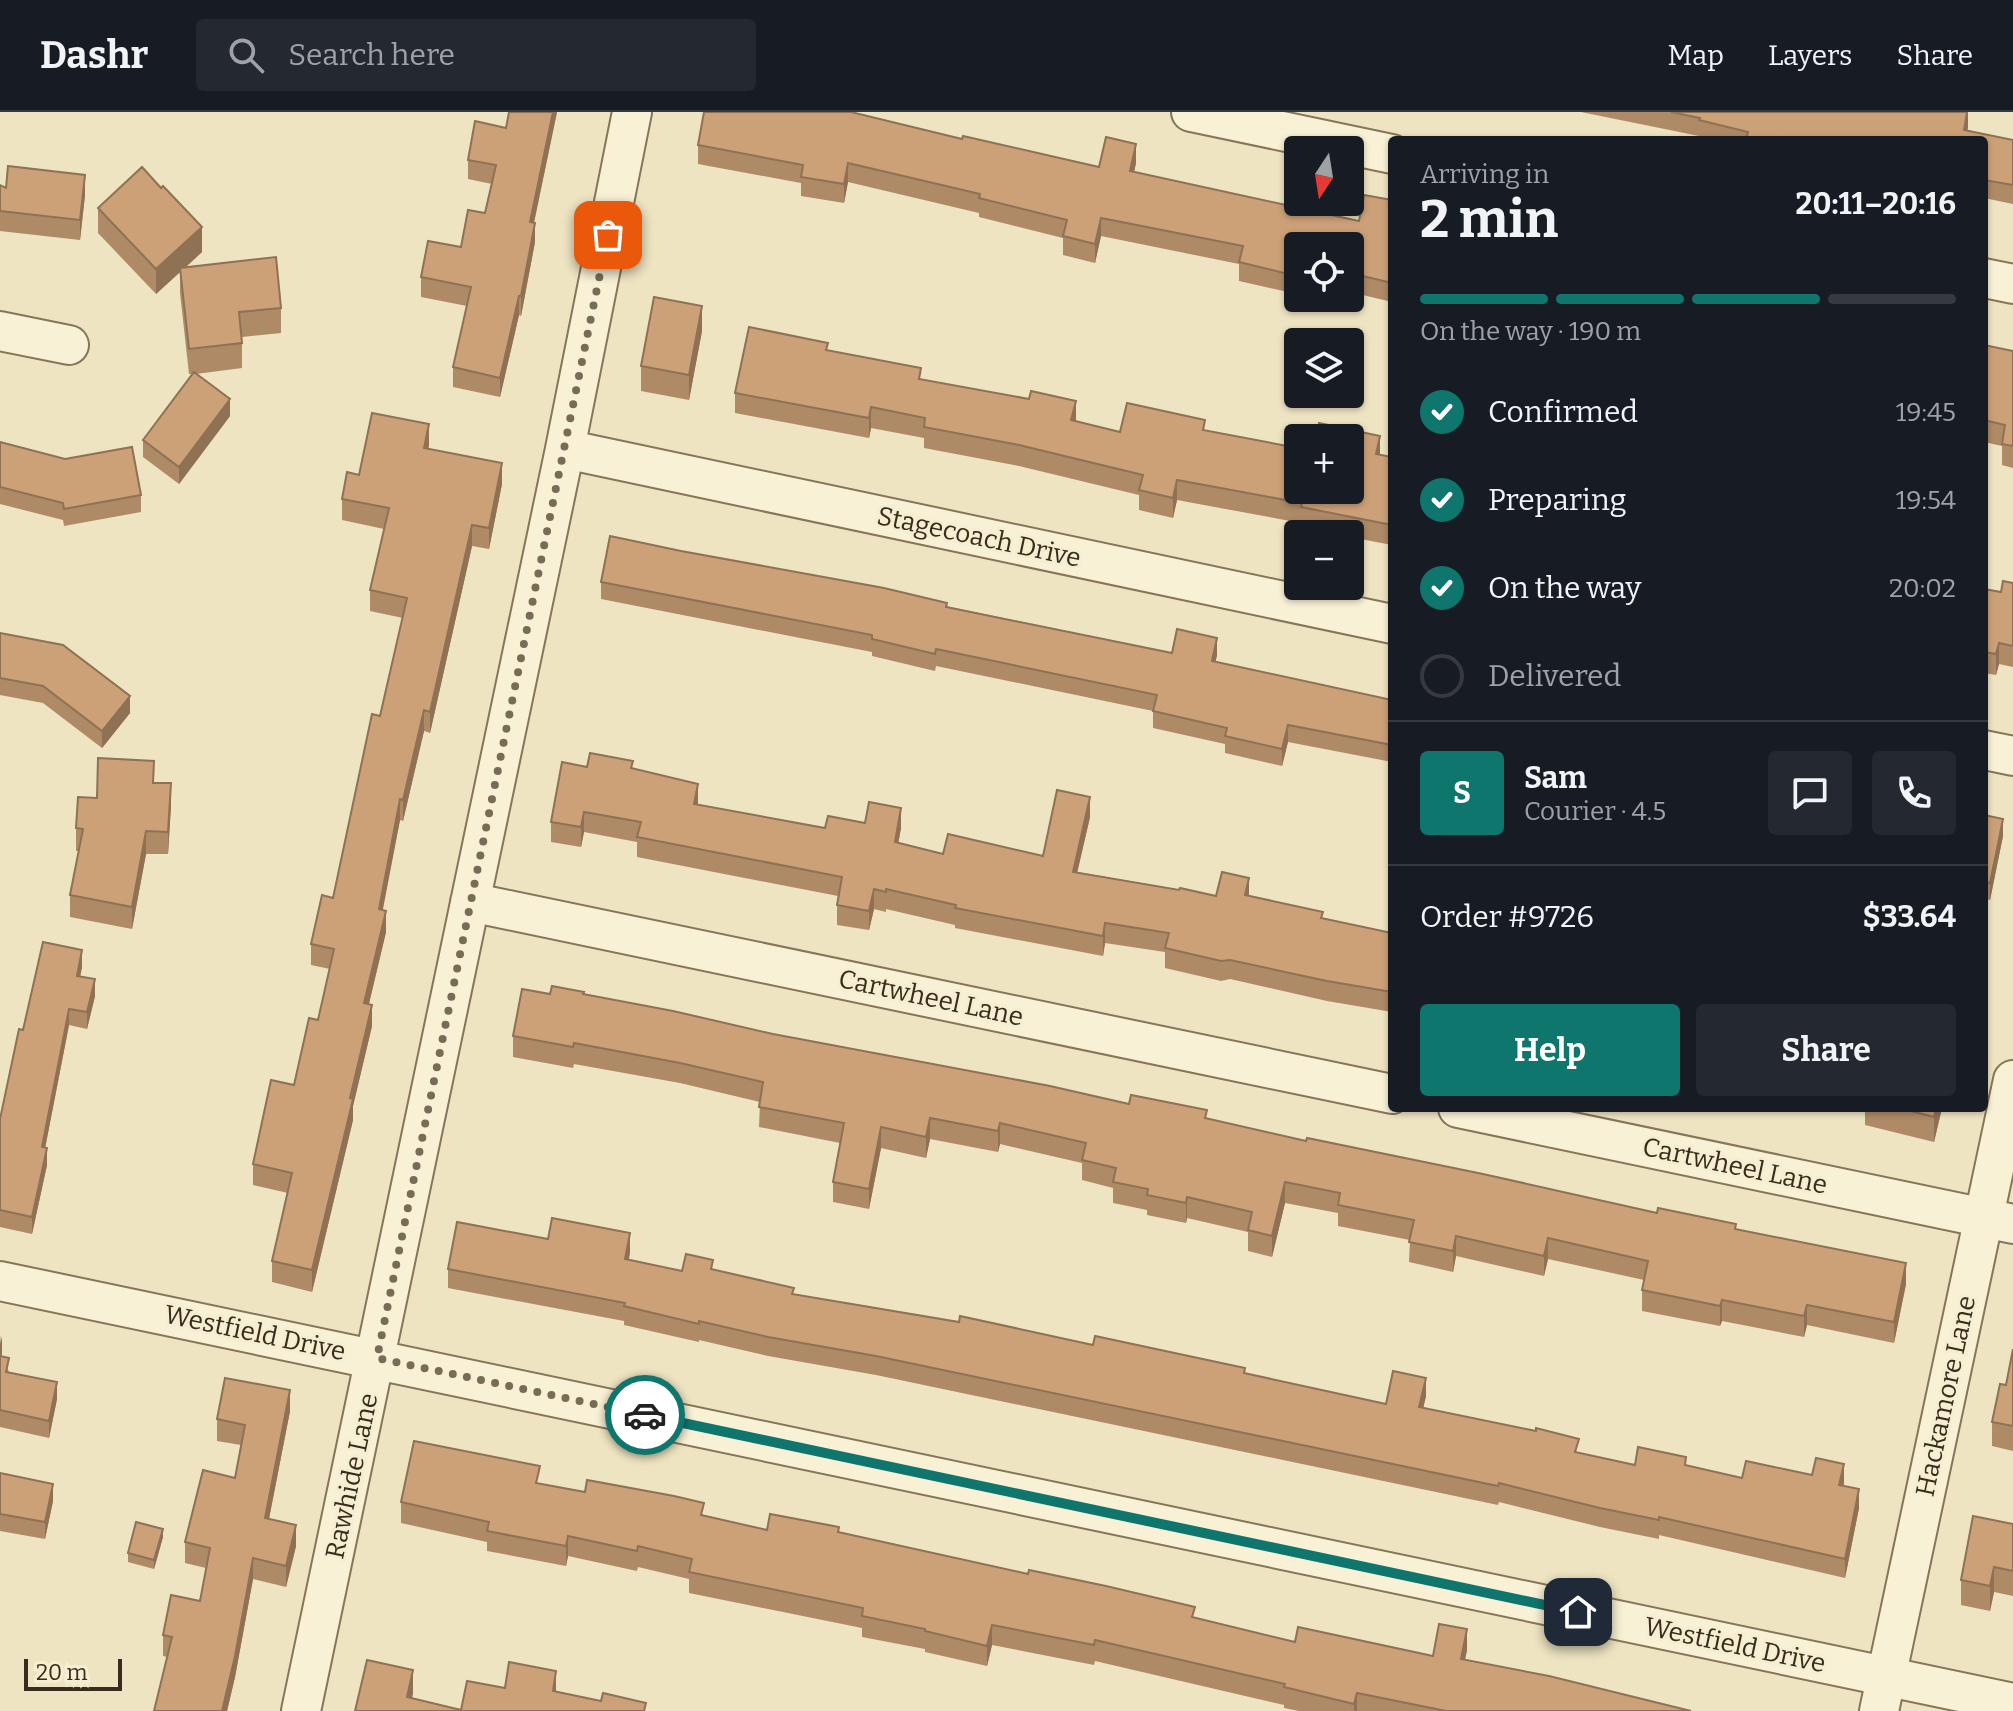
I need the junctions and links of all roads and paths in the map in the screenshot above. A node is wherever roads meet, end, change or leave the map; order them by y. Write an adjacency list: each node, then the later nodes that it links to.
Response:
1 (632, 112): 8 (street, Rawhide Lane)
2 (1191, 112): 3 (street)
3 (1388, 153)
4 (1988, 279): 5 (street)
5 (2013, 284)
6 (0, 331): 7 (street)
7 (69, 345)
8 (565, 449): 9 (street, Stagecoach Drive); 12 (street, Rawhide Lane)
9 (1388, 623)
10 (1988, 751): 11 (street)
11 (2013, 756)
12 (470, 902): 14 (street, Cartwheel Lane); 18 (street, Rawhide Lane)
13 (2013, 1080): 16 (street, Hackamore Lane)
14 (1388, 1093)
15 (1477, 1112): 16 (street, Cartwheel Lane)
16 (1999, 1221): 19 (street, Hackamore Lane)
17 (0, 1281): 18 (street, Westfield Drive)
18 (377, 1358): 19 (street, Westfield Drive); 21 (street, Rawhide Lane)
19 (1882, 1694): 20 (street, Westfield Drive)
20 (2013, 1703)
21 (301, 1711)

